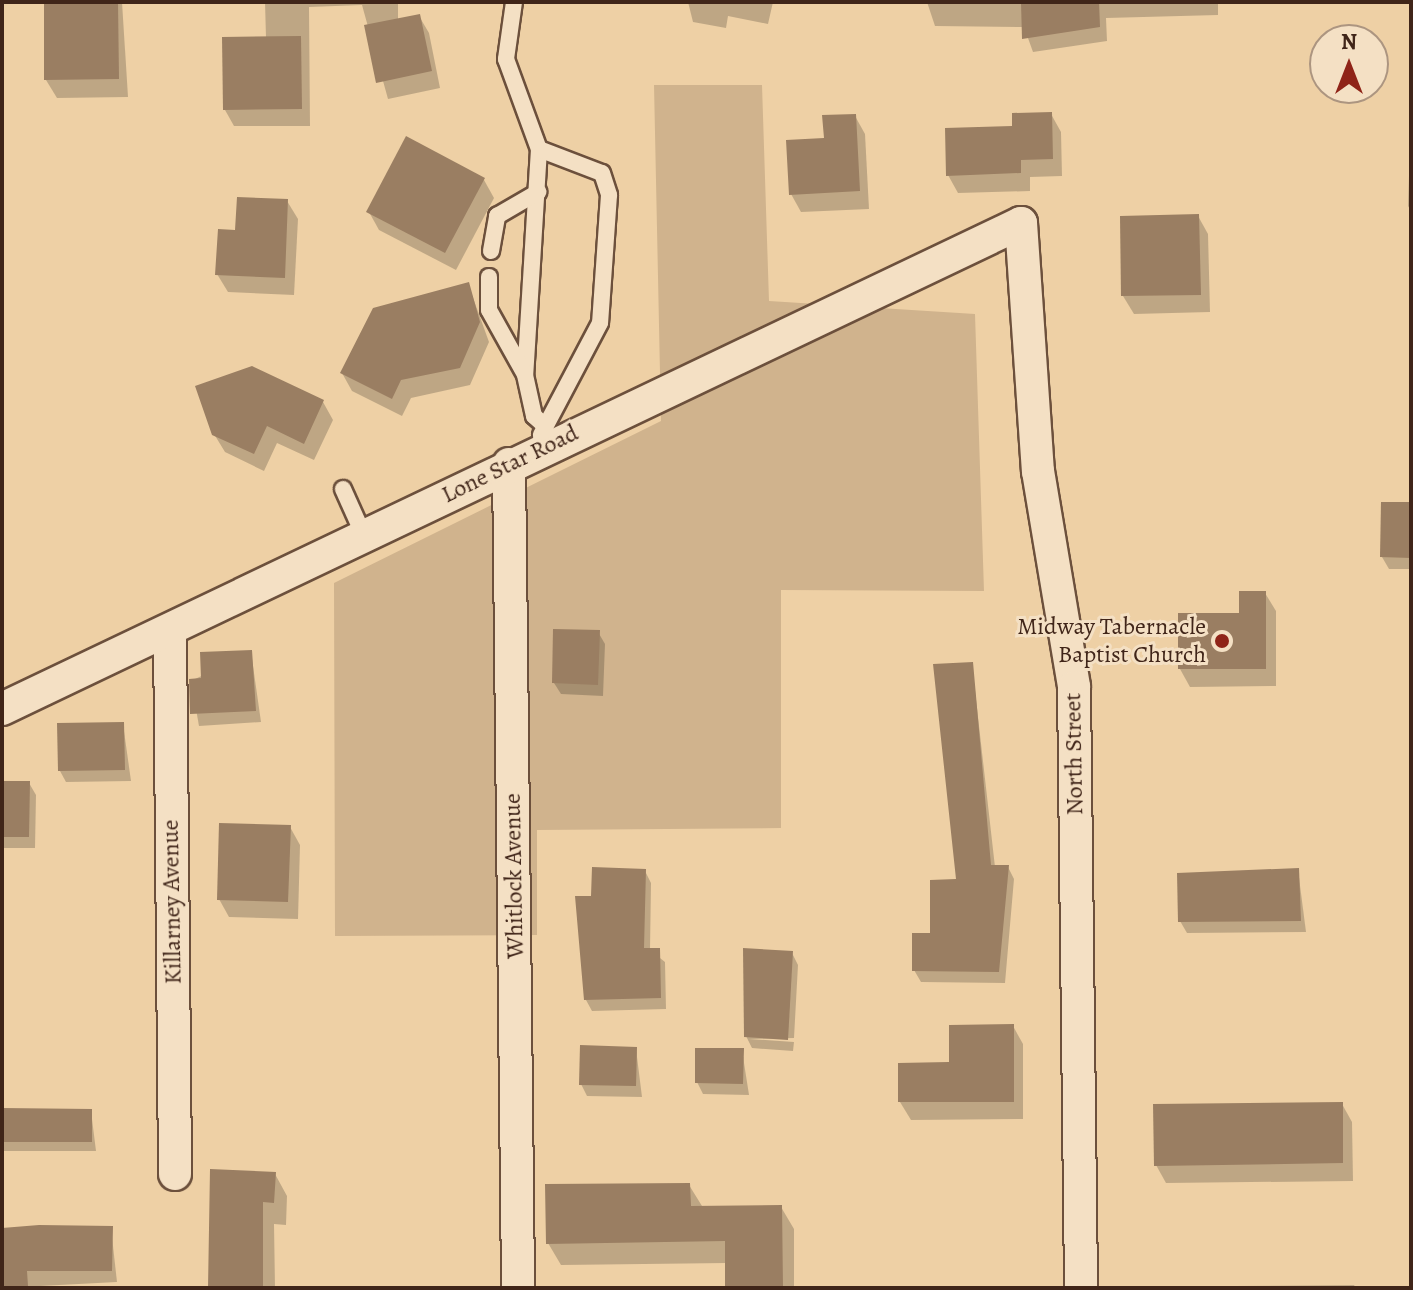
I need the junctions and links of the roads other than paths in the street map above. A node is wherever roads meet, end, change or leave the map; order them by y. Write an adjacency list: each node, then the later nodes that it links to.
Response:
1 (514, 2): 2 (lane)
2 (539, 149): 3 (lane); 8 (lane)
3 (538, 192): 5 (lane); 7 (lane)
4 (1021, 223): 8 (street, Lone Star Road); 15 (street, North Street)
5 (491, 251)
6 (489, 277): 7 (lane)
7 (525, 375): 8 (lane)
8 (530, 439): 10 (street, Lone Star Road); 14 (street, Whitlock Avenue)
9 (343, 489): 10 (lane)
10 (364, 536): 11 (street, Lone Star Road)
11 (170, 631): 12 (street, Lone Star Road); 13 (street, Killarney Avenue)
12 (2, 709)
13 (175, 1174)
14 (518, 1288)
15 (1081, 1288)

